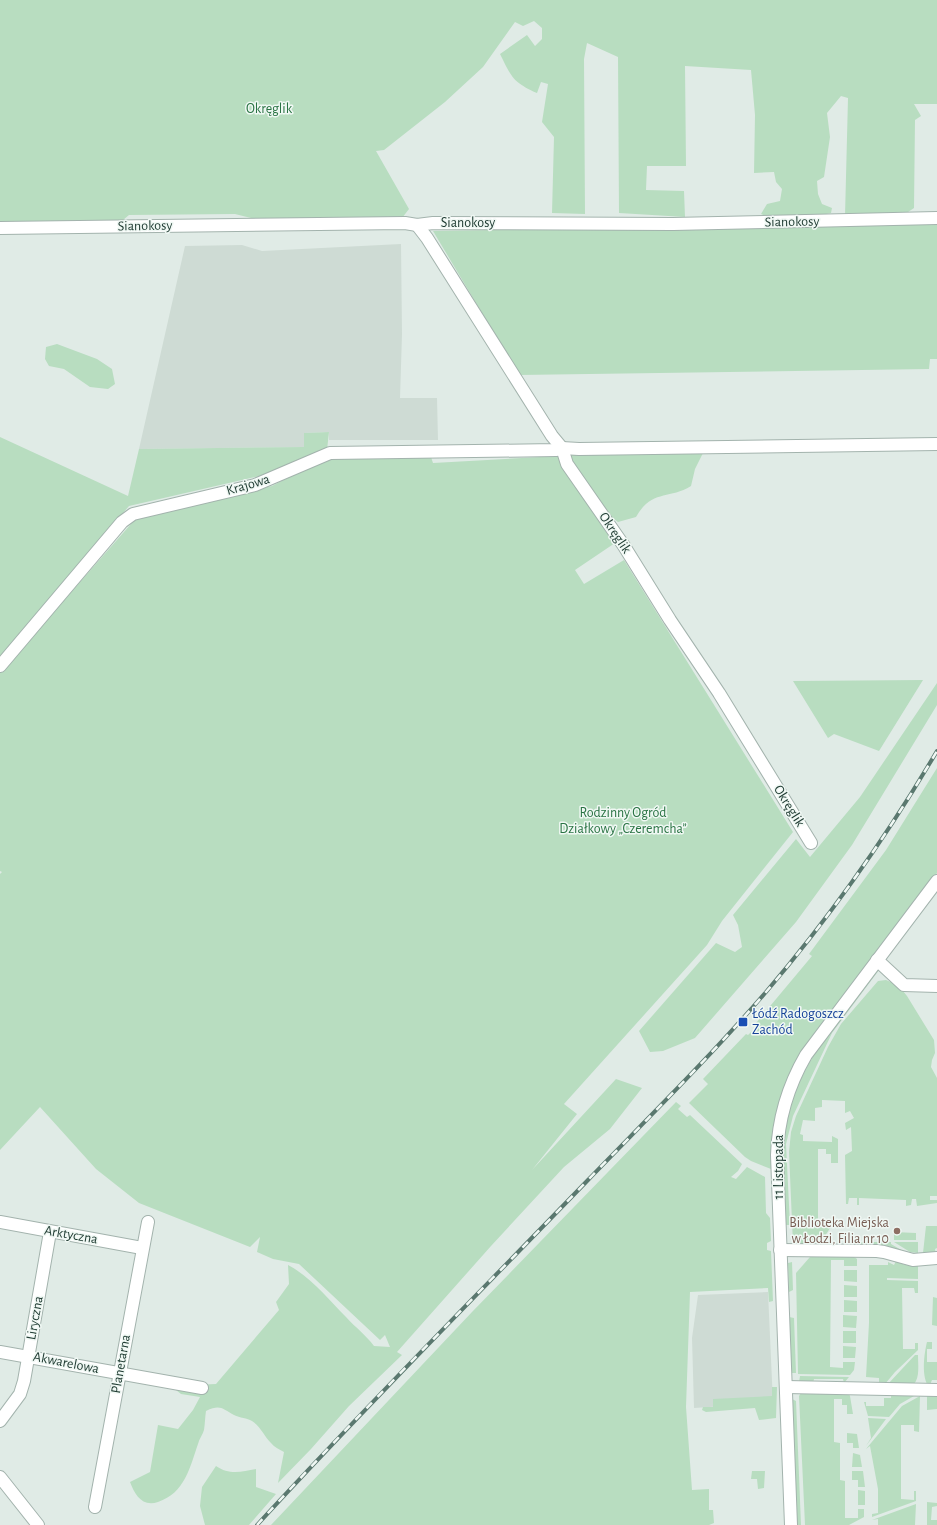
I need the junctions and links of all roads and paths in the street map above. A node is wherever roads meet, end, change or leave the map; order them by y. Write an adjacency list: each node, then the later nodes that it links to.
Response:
1 (937, 218): 2 (street, Sianokosy)
2 (417, 226): 3 (street, Sianokosy); 5 (street, Okręglik)
3 (0, 228)
4 (937, 444): 5 (street, Krajowa)
5 (562, 448): 6 (street, Krajowa); 7 (street, Okręglik)
6 (0, 666)
7 (811, 843)
8 (937, 881): 9 (street, 11 Listopada)
9 (877, 960): 10 (street); 15 (street, 11 Listopada)
10 (937, 986)
11 (0, 1222): 13 (street, Arktyczna)
12 (148, 1222): 14 (street, Planetarna)
13 (50, 1232): 14 (street, Arktyczna); 18 (street, Liryczna)
14 (142, 1248): 19 (street, Planetarna)
15 (780, 1250): 16 (street); 20 (street, 11 Listopada)
16 (937, 1258)
17 (0, 1352): 18 (street, Akwarelowa)
18 (29, 1356): 19 (street, Akwarelowa); 23 (street, Liryczna)
19 (120, 1374): 21 (street, Akwarelowa); 25 (street, Planetarna)
20 (786, 1387): 22 (street); 27 (street, 11 Listopada)
21 (202, 1388)
22 (937, 1390)
23 (0, 1421)
24 (0, 1477): 26 (street)
25 (95, 1507)
26 (38, 1525)
27 (791, 1525)

